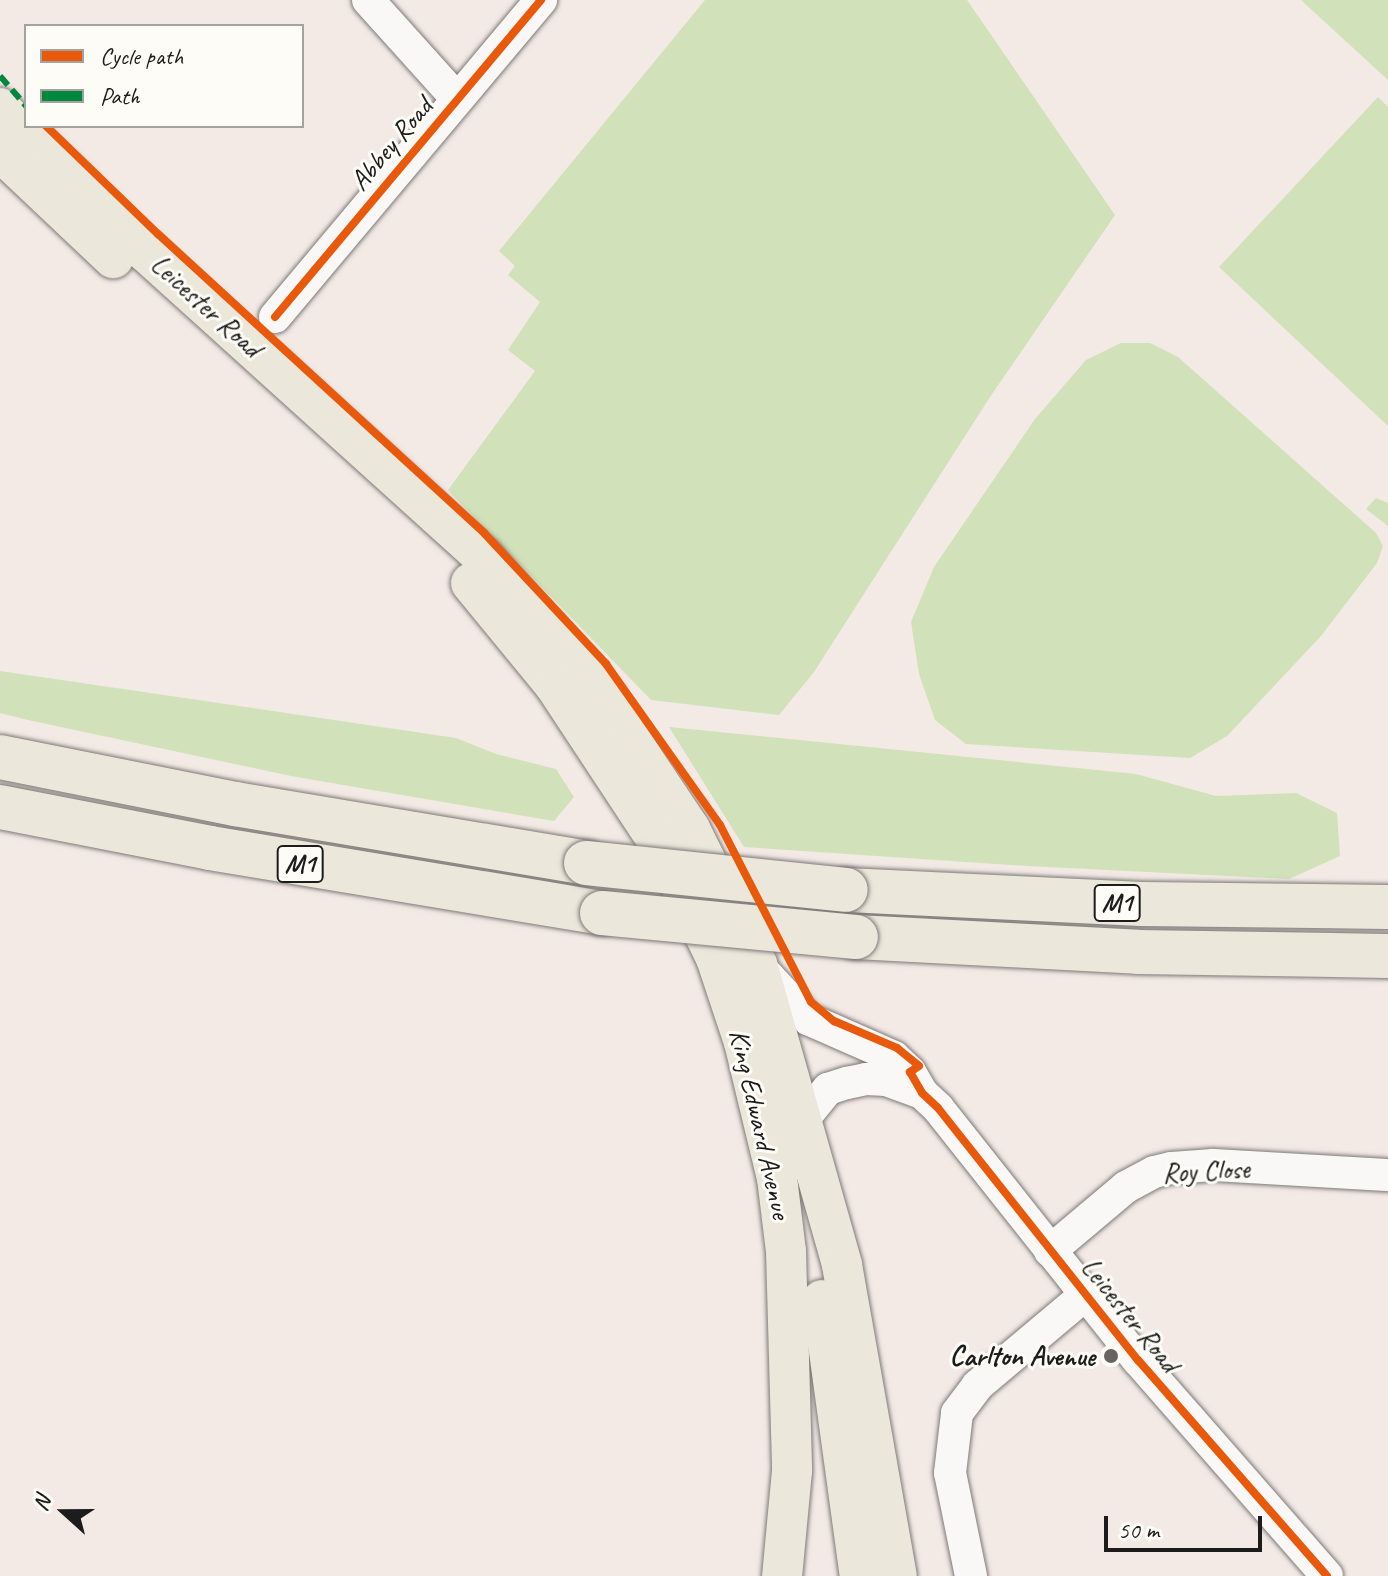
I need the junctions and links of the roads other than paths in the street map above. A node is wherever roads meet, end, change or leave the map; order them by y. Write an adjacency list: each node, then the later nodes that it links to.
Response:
1 (368, 0): 3 (street)
2 (541, 0): 3 (street, Abbey Road)
3 (457, 99): 6 (street, Abbey Road)
4 (0, 108): 7 (main road, Leicester Road)
5 (0, 151): 7 (main road, Leicester Road)
6 (275, 317)
7 (620, 750): 12 (main road, King Edward Avenue); 18 (main road, King Edward Avenue)
8 (0, 757): 10 (highway, M1, bridge)
9 (0, 807): 11 (highway, M1, bridge)
10 (1388, 907)
11 (1388, 956)
12 (757, 964): 13 (street, Leicester Road); 14 (main road, King Edward Avenue)
13 (922, 1093): 14 (street, Leicester Road); 16 (street, Leicester Road)
14 (803, 1131): 19 (main road, King Edward Avenue); 20 (main road, King Edward Avenue)
15 (1388, 1175): 16 (street, Roy Close)
16 (1050, 1251): 17 (street, Leicester Road)
17 (1085, 1295): 21 (street); 22 (street, Leicester Road)
18 (782, 1576)
19 (860, 1576)
20 (897, 1576)
21 (971, 1576)
22 (1327, 1576)

